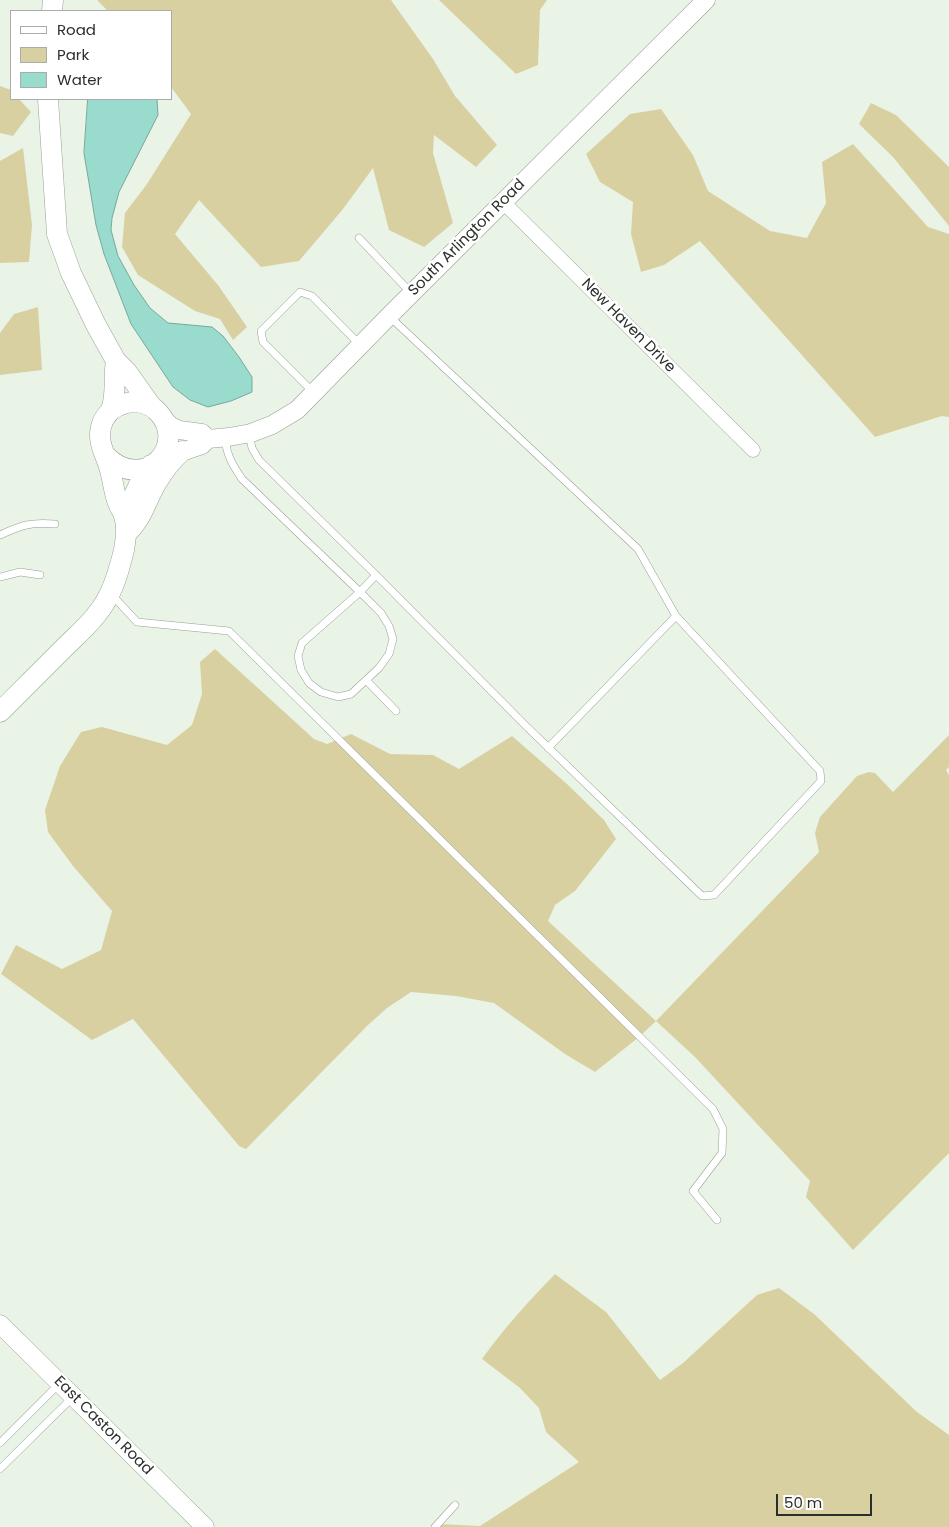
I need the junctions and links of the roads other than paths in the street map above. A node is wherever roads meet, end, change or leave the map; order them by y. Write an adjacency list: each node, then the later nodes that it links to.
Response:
1 (706, 0): 3 (street, South Arlington Road)
2 (48, 100): 8 (main road)
3 (503, 202): 5 (street, South Arlington Road); 14 (street, New Haven Drive)
4 (359, 238): 5 (lane)
5 (412, 294): 6 (street, South Arlington Road)
6 (389, 316): 7 (street, South Arlington Road); 27 (lane)
7 (361, 346): 9 (street, South Arlington Road); 9 (lane)
8 (116, 361): 10 (main road); 11 (main road)
9 (314, 393): 12 (street, South Arlington Road)
10 (112, 410): 11 (main road); 16 (main road)
11 (158, 414): 13 (street, South Arlington Road); 17 (main road)
12 (249, 434): 13 (street, South Arlington Road); 23 (lane)
13 (217, 438): 15 (street, South Arlington Road); 25 (lane)
14 (753, 450)
15 (182, 451): 17 (street, South Arlington Road); 20 (main road)
16 (106, 456): 17 (main road); 18 (main road)
17 (154, 464): 18 (main road)
18 (123, 513): 20 (main road)
19 (55, 524): 21 (lane)
20 (127, 534): 26 (main road)
21 (0, 535)
22 (40, 575): 24 (lane)
23 (376, 575): 25 (lane); 31 (lane)
24 (0, 578)
25 (360, 592): 28 (lane); 28 (lane)
26 (110, 593): 30 (main road); 32 (lane)
27 (676, 616): 31 (lane); 31 (lane)
28 (366, 680): 29 (lane)
29 (396, 711)
30 (0, 712)
31 (548, 748)
32 (717, 1220)
33 (0, 1324): 34 (street, East Caston Road)
34 (60, 1383): 35 (street, East Caston Road); 36 (lane)
35 (73, 1396): 37 (lane); 39 (street, East Caston Road)
36 (0, 1443)
37 (0, 1468)
38 (455, 1505): 40 (lane)
39 (205, 1527)
40 (435, 1527)

